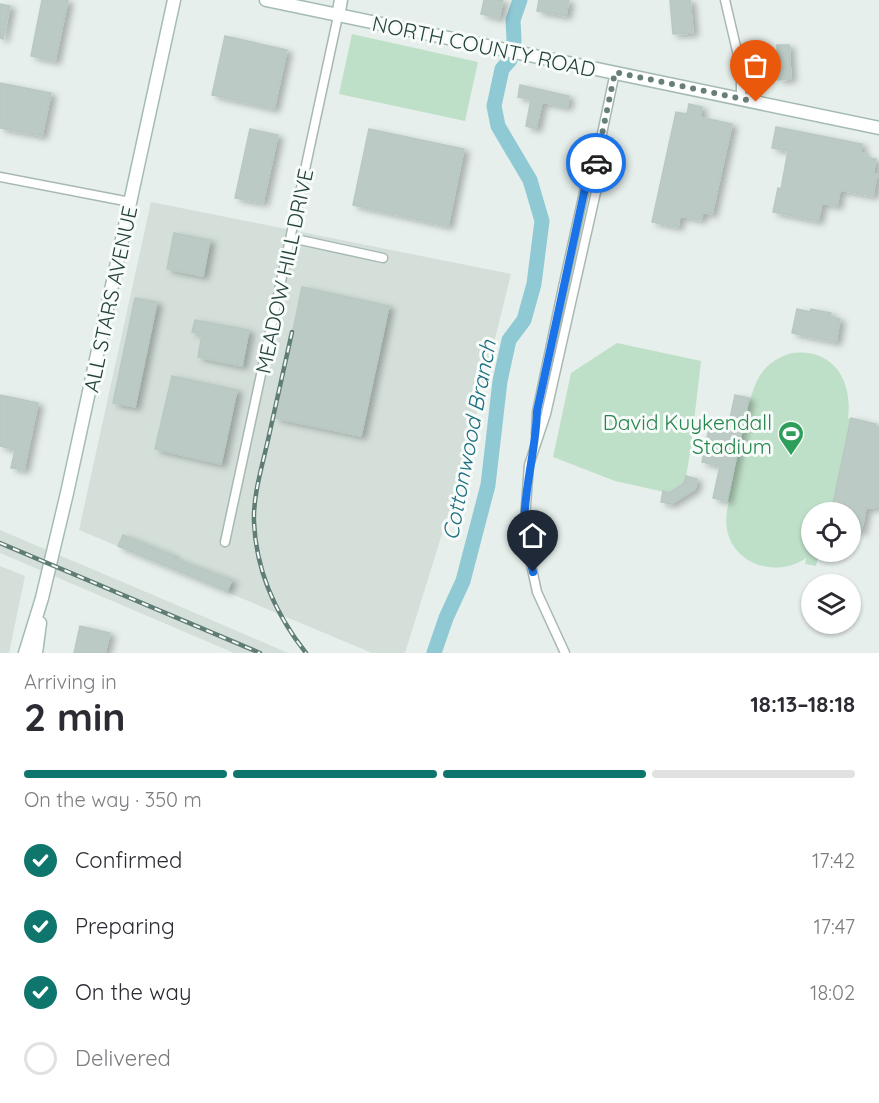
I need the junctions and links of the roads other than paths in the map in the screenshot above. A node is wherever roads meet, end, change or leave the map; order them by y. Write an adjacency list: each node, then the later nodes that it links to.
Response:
1 (174, 0): 11 (street, ALL STARS AVENUE)
2 (266, 0): 5 (street, NORTH COUNTY ROAD)
3 (341, 0): 5 (street, MEADOW HILL DRIVE)
4 (725, 0): 7 (street)
5 (338, 16): 6 (street, NORTH COUNTY ROAD); 12 (street, MEADOW HILL DRIVE)
6 (615, 72): 7 (street, NORTH COUNTY ROAD); 9 (street)
7 (741, 99): 8 (street, NORTH COUNTY ROAD)
8 (879, 128)
9 (595, 167): 14 (street); 15 (street)
10 (0, 177): 11 (street)
11 (130, 202): 18 (street, ALL STARS AVENUE)
12 (291, 238): 13 (street); 17 (street, MEADOW HILL DRIVE)
13 (382, 258)
14 (562, 292): 15 (street); 16 (street)
15 (573, 294): 16 (street)
16 (536, 441): 21 (street)
17 (225, 542)
18 (42, 598): 19 (street, ALL STARS AVENUE); 20 (street, ALL STARS AVENUE)
19 (25, 653)
20 (36, 653)
21 (565, 653)

